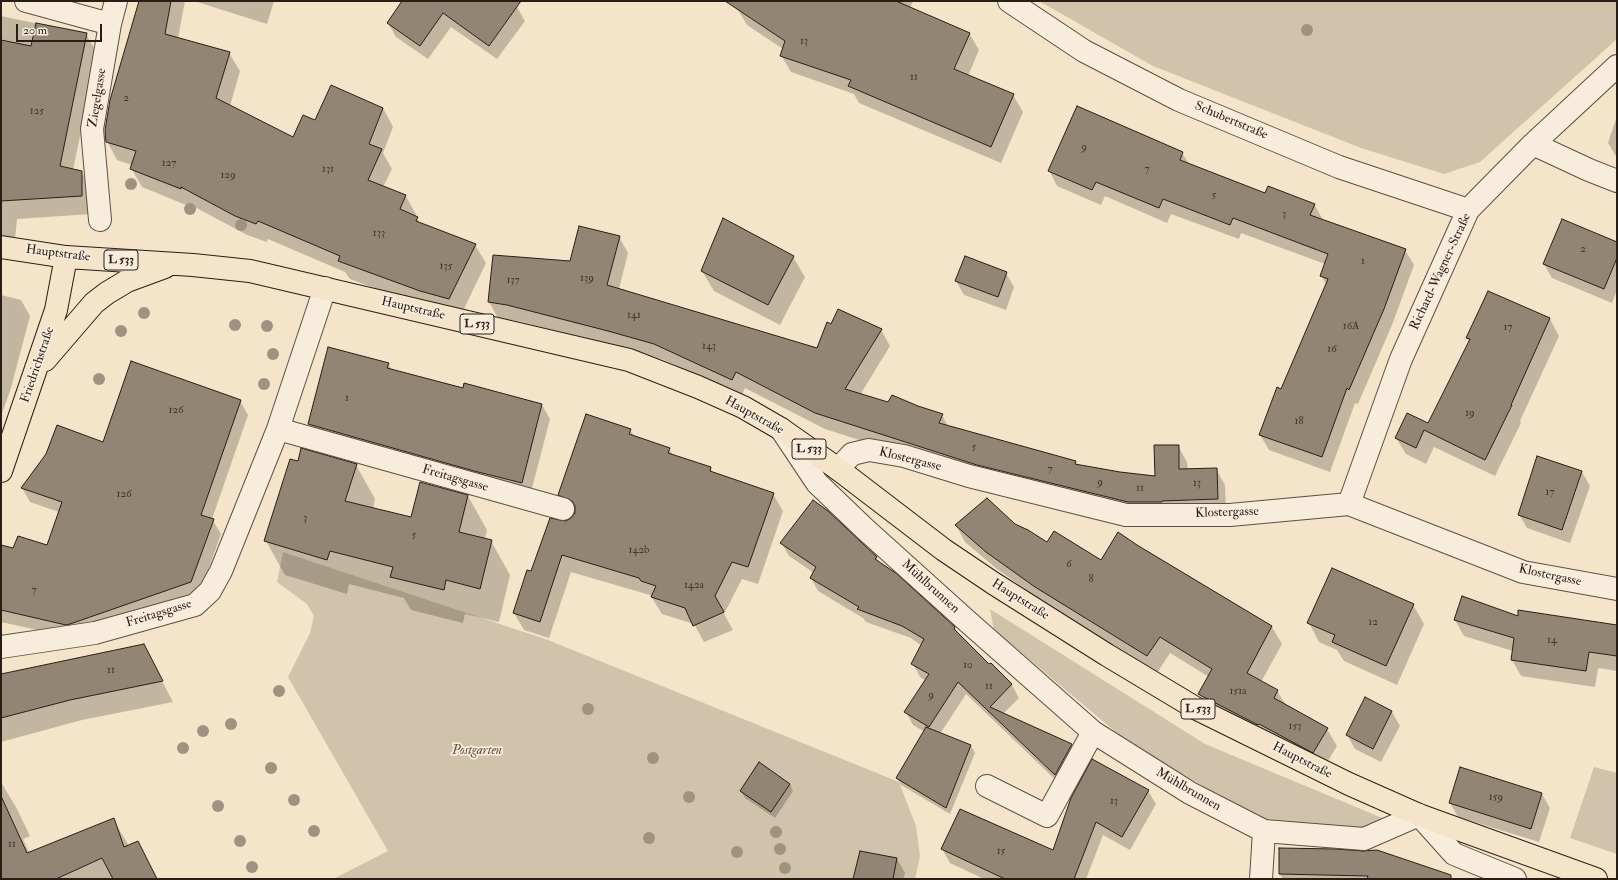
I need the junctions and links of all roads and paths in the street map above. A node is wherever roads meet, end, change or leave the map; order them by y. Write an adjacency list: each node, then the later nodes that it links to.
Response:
1 (26, 1): 4 (street)
2 (116, 1): 4 (street, Ziegelgasse)
3 (1010, 1): 8 (street, Schubertstraße)
4 (110, 24): 9 (street, Ziegelgasse)
5 (1617, 66): 6 (street, Richard-Wagner-Straße)
6 (1533, 144): 7 (street); 8 (street, Richard-Wagner-Straße)
7 (1617, 181)
8 (1468, 210): 19 (street, Richard-Wagner-Straße)
9 (100, 220)
10 (1, 247): 11 (main road, Hauptstraße / L 533)
11 (66, 256): 12 (main road, Hauptstraße / L 533); 14 (main road, Friedrichstraße)
12 (175, 264): 13 (main road, Hauptstraße / L 533); 14 (main road)
13 (325, 288): 15 (street, Freitagsgasse); 16 (main road, Hauptstraße / L 533)
14 (36, 370): 18 (main road, Friedrichstraße)
15 (278, 429): 20 (street, Freitagsgasse); 22 (street, Freitagsgasse)
16 (781, 430): 17 (main road, Hauptstraße / L 533); 23 (street, Mühlbrunnen)
17 (838, 469): 19 (street, Klostergasse); 25 (main road, Hauptstraße / L 533)
18 (1, 471)
19 (1349, 504): 21 (street, Klostergasse)
20 (563, 509)
21 (1617, 589)
22 (1, 647)
23 (1093, 732): 24 (street); 26 (street, Mühlbrunnen)
24 (987, 786)
25 (1419, 815): 26 (street, Mühlbrunnen); 28 (street, Hauptstraße); 29 (main road, Hauptstraße / L 533)
26 (1264, 831): 27 (street)
27 (1261, 879)
28 (1515, 879)
29 (1596, 879)

